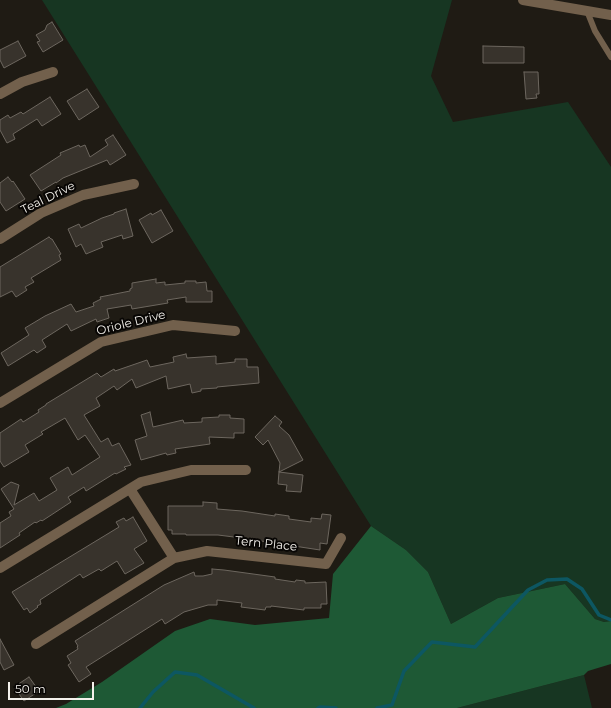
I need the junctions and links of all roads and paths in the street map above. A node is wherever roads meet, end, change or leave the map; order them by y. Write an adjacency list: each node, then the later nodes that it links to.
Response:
1 (523, 0): 2 (street)
2 (587, 11): 3 (street); 4 (lane)
3 (611, 15)
4 (611, 58)
5 (53, 72): 6 (street)
6 (0, 94)
7 (134, 184): 8 (street, Teal Drive)
8 (0, 239)
9 (235, 331): 10 (street, Oriole Drive)
10 (0, 403)
11 (246, 470): 12 (street)
12 (130, 489): 14 (street); 15 (street)
13 (341, 538): 14 (street, Tern Place)
14 (174, 558): 16 (street, Tern Place)
15 (0, 568)
16 (36, 644)

